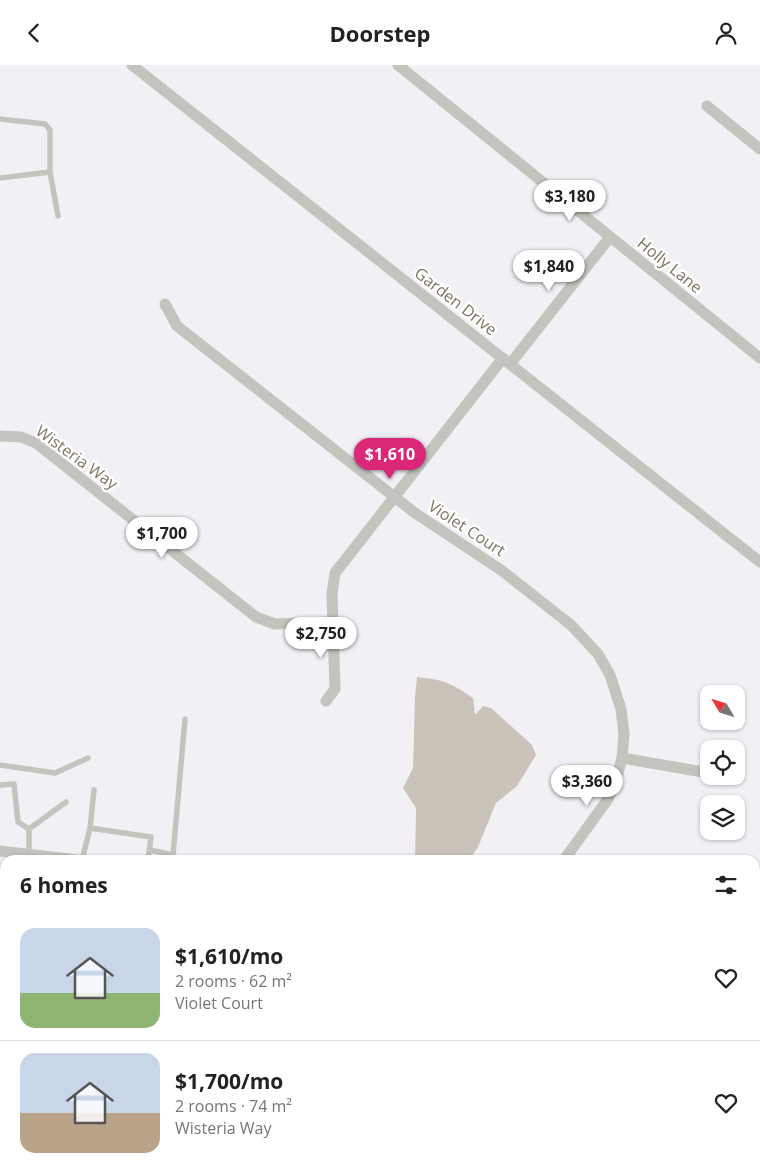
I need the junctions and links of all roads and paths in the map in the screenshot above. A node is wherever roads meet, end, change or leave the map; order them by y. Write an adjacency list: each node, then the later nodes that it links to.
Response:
1 (132, 65): 12 (street, Garden Drive)
2 (398, 65): 9 (street, Holly Lane)
3 (707, 106): 5 (street)
4 (0, 119): 6 (lane)
5 (760, 149)
6 (50, 172): 7 (lane); 8 (lane)
7 (0, 178)
8 (58, 216)
9 (610, 237): 11 (street, Holly Lane); 12 (street)
10 (165, 304): 14 (street, Violet Court)
11 (760, 358)
12 (507, 361): 14 (street); 15 (street, Garden Drive)
13 (0, 436): 16 (street, Wisteria Way)
14 (394, 497): 16 (street); 20 (street, Violet Court)
15 (760, 562)
16 (333, 622): 17 (street)
17 (326, 701)
18 (185, 719): 29 (lane)
19 (88, 757): 21 (lane)
20 (622, 758): 22 (street); 34 (street, Violet Court)
21 (0, 765)
22 (700, 771)
23 (0, 785): 27 (lane)
24 (94, 789): 26 (lane)
25 (66, 802): 27 (lane)
26 (90, 828): 29 (lane); 32 (lane)
27 (29, 829): 30 (lane)
28 (0, 851): 30 (street)
29 (150, 851): 33 (lane)
30 (29, 854): 31 (street)
31 (37, 855)
32 (83, 855)
33 (149, 855)
34 (568, 855)

